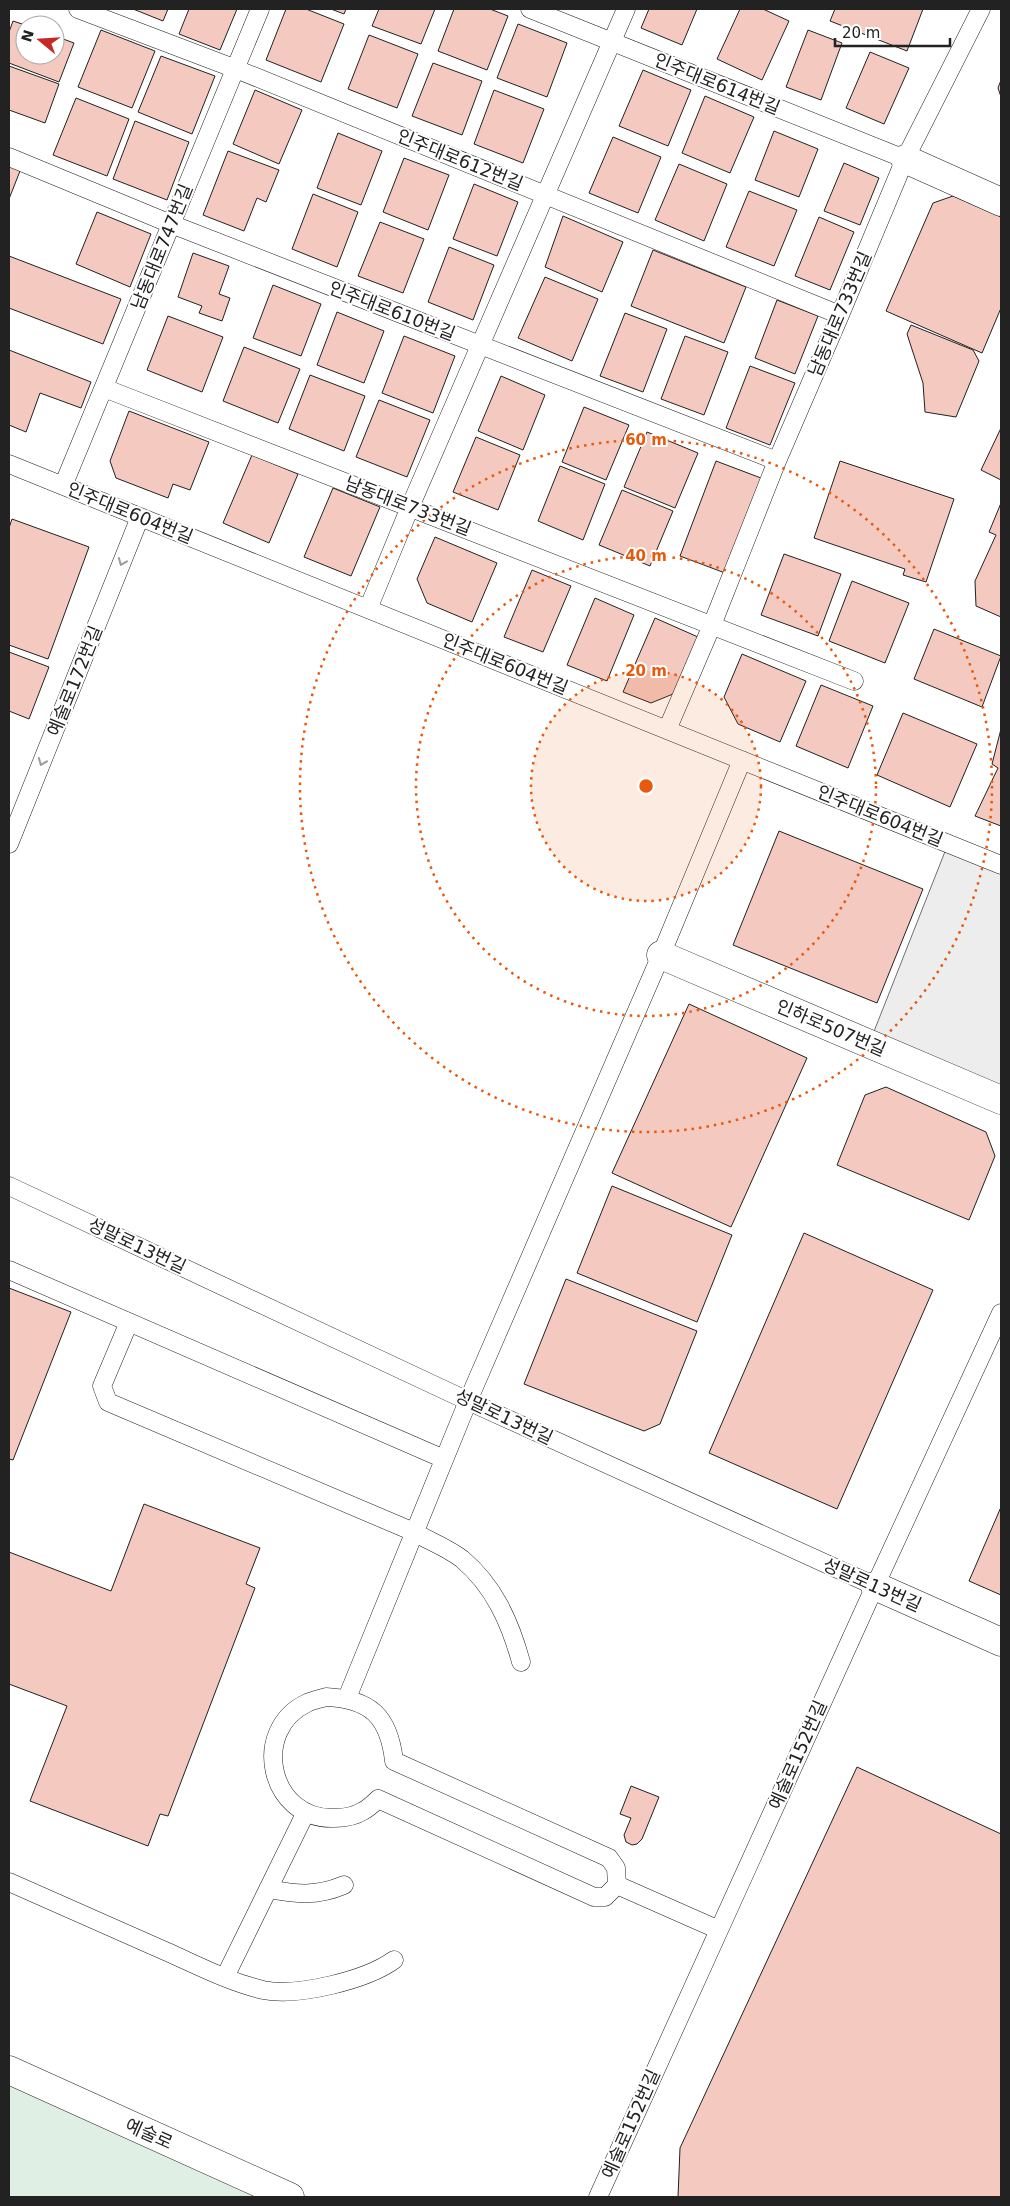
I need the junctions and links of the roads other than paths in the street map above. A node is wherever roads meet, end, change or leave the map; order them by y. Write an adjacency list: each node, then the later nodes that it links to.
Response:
1 (78, 9): 7 (lane, 인주대로612번길)
2 (260, 9): 7 (lane, 남동대로747번길)
3 (530, 9): 6 (lane, 인주대로614번길)
4 (626, 9): 6 (lane)
5 (981, 9): 9 (lane, 남동대로733번길)
6 (612, 41): 9 (lane, 인주대로614번길); 10 (lane)
7 (236, 69): 10 (lane, 인주대로612번길); 12 (lane, 남동대로747번길)
8 (9, 157): 12 (lane, 인주대로610번길)
9 (904, 160): 11 (street); 13 (lane, 남동대로733번길)
10 (546, 195): 13 (lane, 인주대로612번길); 14 (lane)
11 (1001, 202)
12 (171, 224): 14 (lane, 인주대로610번길); 15 (lane, 남동대로747번길)
13 (840, 316): 16 (lane, 남동대로733번길)
14 (480, 346): 16 (lane, 인주대로610번길); 19 (lane)
15 (104, 388): 18 (lane, 남동대로747번길); 19 (lane, 남동대로733번길)
16 (777, 461): 22 (lane, 남동대로733번길)
17 (9, 464): 18 (lane, 인주대로604번길)
18 (63, 486): 20 (lane, 인주대로604번길)
19 (410, 507): 21 (lane); 22 (lane, 남동대로733번길)
20 (140, 517): 21 (lane, 인주대로604번길); 26 (lane, 예술로172번길, one-way to 26)
21 (368, 609): 24 (lane, 인주대로604번길)
22 (712, 625): 23 (lane, 남동대로733번길); 24 (lane, 남동대로733번길)
23 (854, 681)
24 (667, 730): 25 (lane, 인주대로604번길)
25 (742, 760): 27 (lane, 인주대로604번길); 28 (lane)
26 (9, 844)
27 (1001, 865)
28 (661, 955): 29 (street, 인하로507번길); 34 (lane)
29 (1001, 1100)
30 (9, 1186): 34 (lane, 성말로13번길)
31 (9, 1270): 33 (lane)
32 (1001, 1314): 37 (lane, 예술로152번길)
33 (129, 1322): 35 (lane); 36 (lane)
34 (468, 1401): 35 (lane); 37 (lane, 성말로13번길)
35 (444, 1459): 36 (lane)
36 (414, 1532): 39 (lane); 40 (lane)
37 (875, 1586): 38 (street, 성말로13번길); 46 (lane, 예술로152번길)
38 (1001, 1642)
39 (521, 1662)
40 (347, 1698): 41 (lane); 43 (lane)
41 (305, 1814): 43 (lane); 45 (lane)
42 (9, 1882): 48 (lane)
43 (618, 1885): 46 (lane)
44 (344, 1886): 45 (lane)
45 (268, 1889): 48 (lane)
46 (719, 1930): 51 (lane, 예술로152번길)
47 (394, 1960): 48 (lane)
48 (225, 1977)
49 (9, 2070): 50 (street, 예술로)
50 (290, 2197)
51 (598, 2197)

